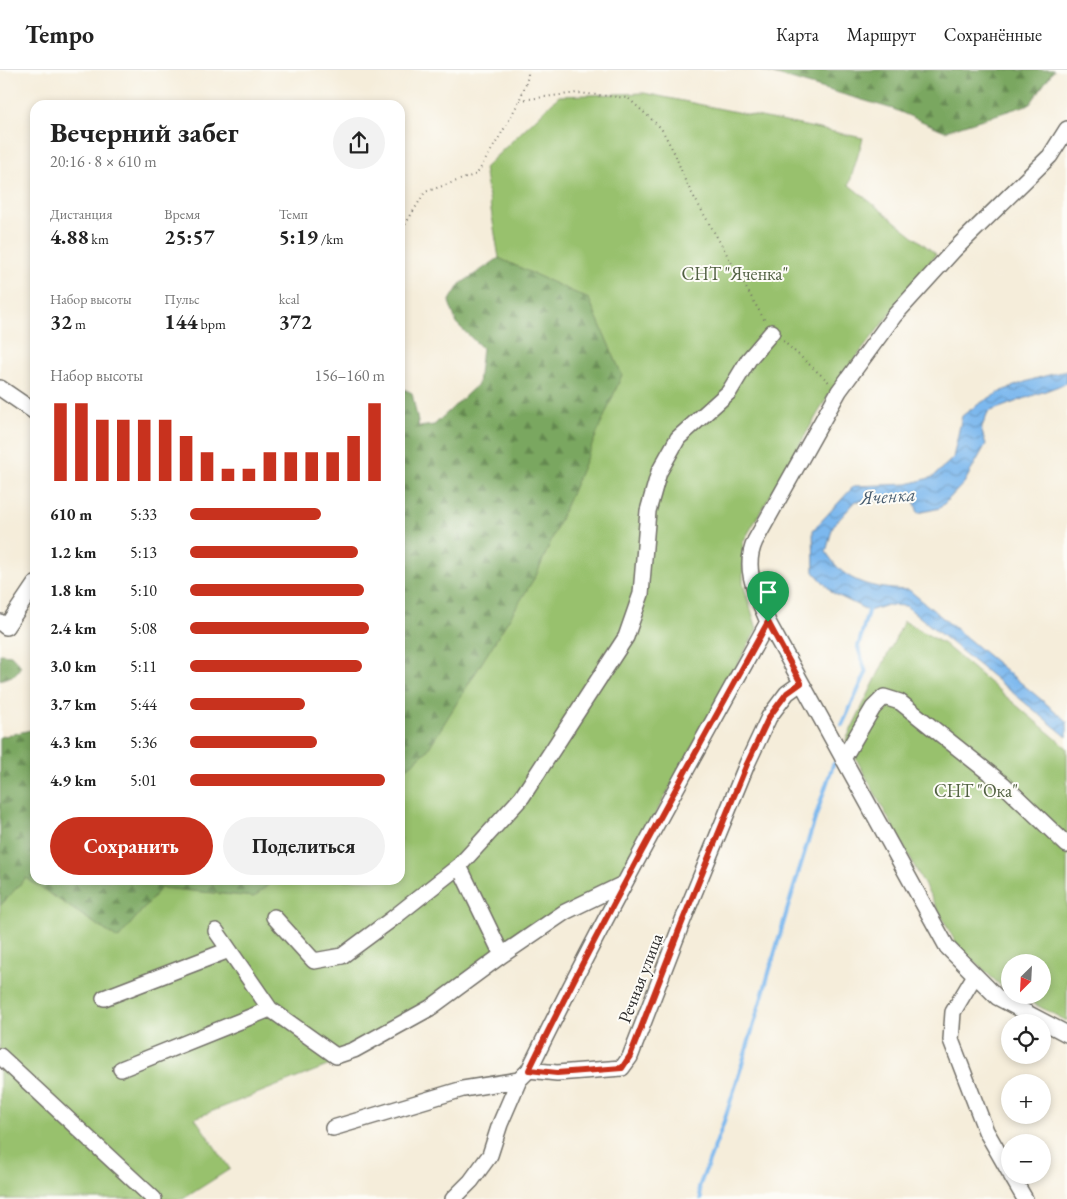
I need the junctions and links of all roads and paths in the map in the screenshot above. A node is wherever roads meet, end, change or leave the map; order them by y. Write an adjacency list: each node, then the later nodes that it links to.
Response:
1 (528, 70): 2 (path)
2 (520, 100): 4 (path); 5 (path)
3 (1067, 129): 7 (street)
4 (405, 225)
5 (772, 332): 7 (path); 15 (street)
6 (0, 388): 8 (street)
7 (839, 391): 11 (street)
8 (30, 409)
9 (30, 591): 10 (street)
10 (0, 622)
11 (768, 622): 12 (street); 16 (street)
12 (801, 683): 13 (street); 27 (street, Речная улица)
13 (843, 759): 14 (street); 21 (street)
14 (1067, 845)
15 (459, 866): 17 (street); 20 (street)
16 (623, 884): 20 (street); 27 (street)
17 (274, 917)
18 (216, 931): 19 (street)
19 (229, 950): 22 (street); 23 (street)
20 (502, 955): 23 (street)
21 (975, 975): 24 (street); 29 (street)
22 (104, 998)
23 (270, 1009): 26 (street)
24 (1067, 1034)
25 (0, 1056): 31 (street)
26 (121, 1069)
27 (524, 1075): 28 (street); 32 (street)
28 (333, 1128)
29 (1001, 1157)
30 (1017, 1184): 33 (street)
31 (154, 1199)
32 (453, 1199)
33 (1025, 1199)

